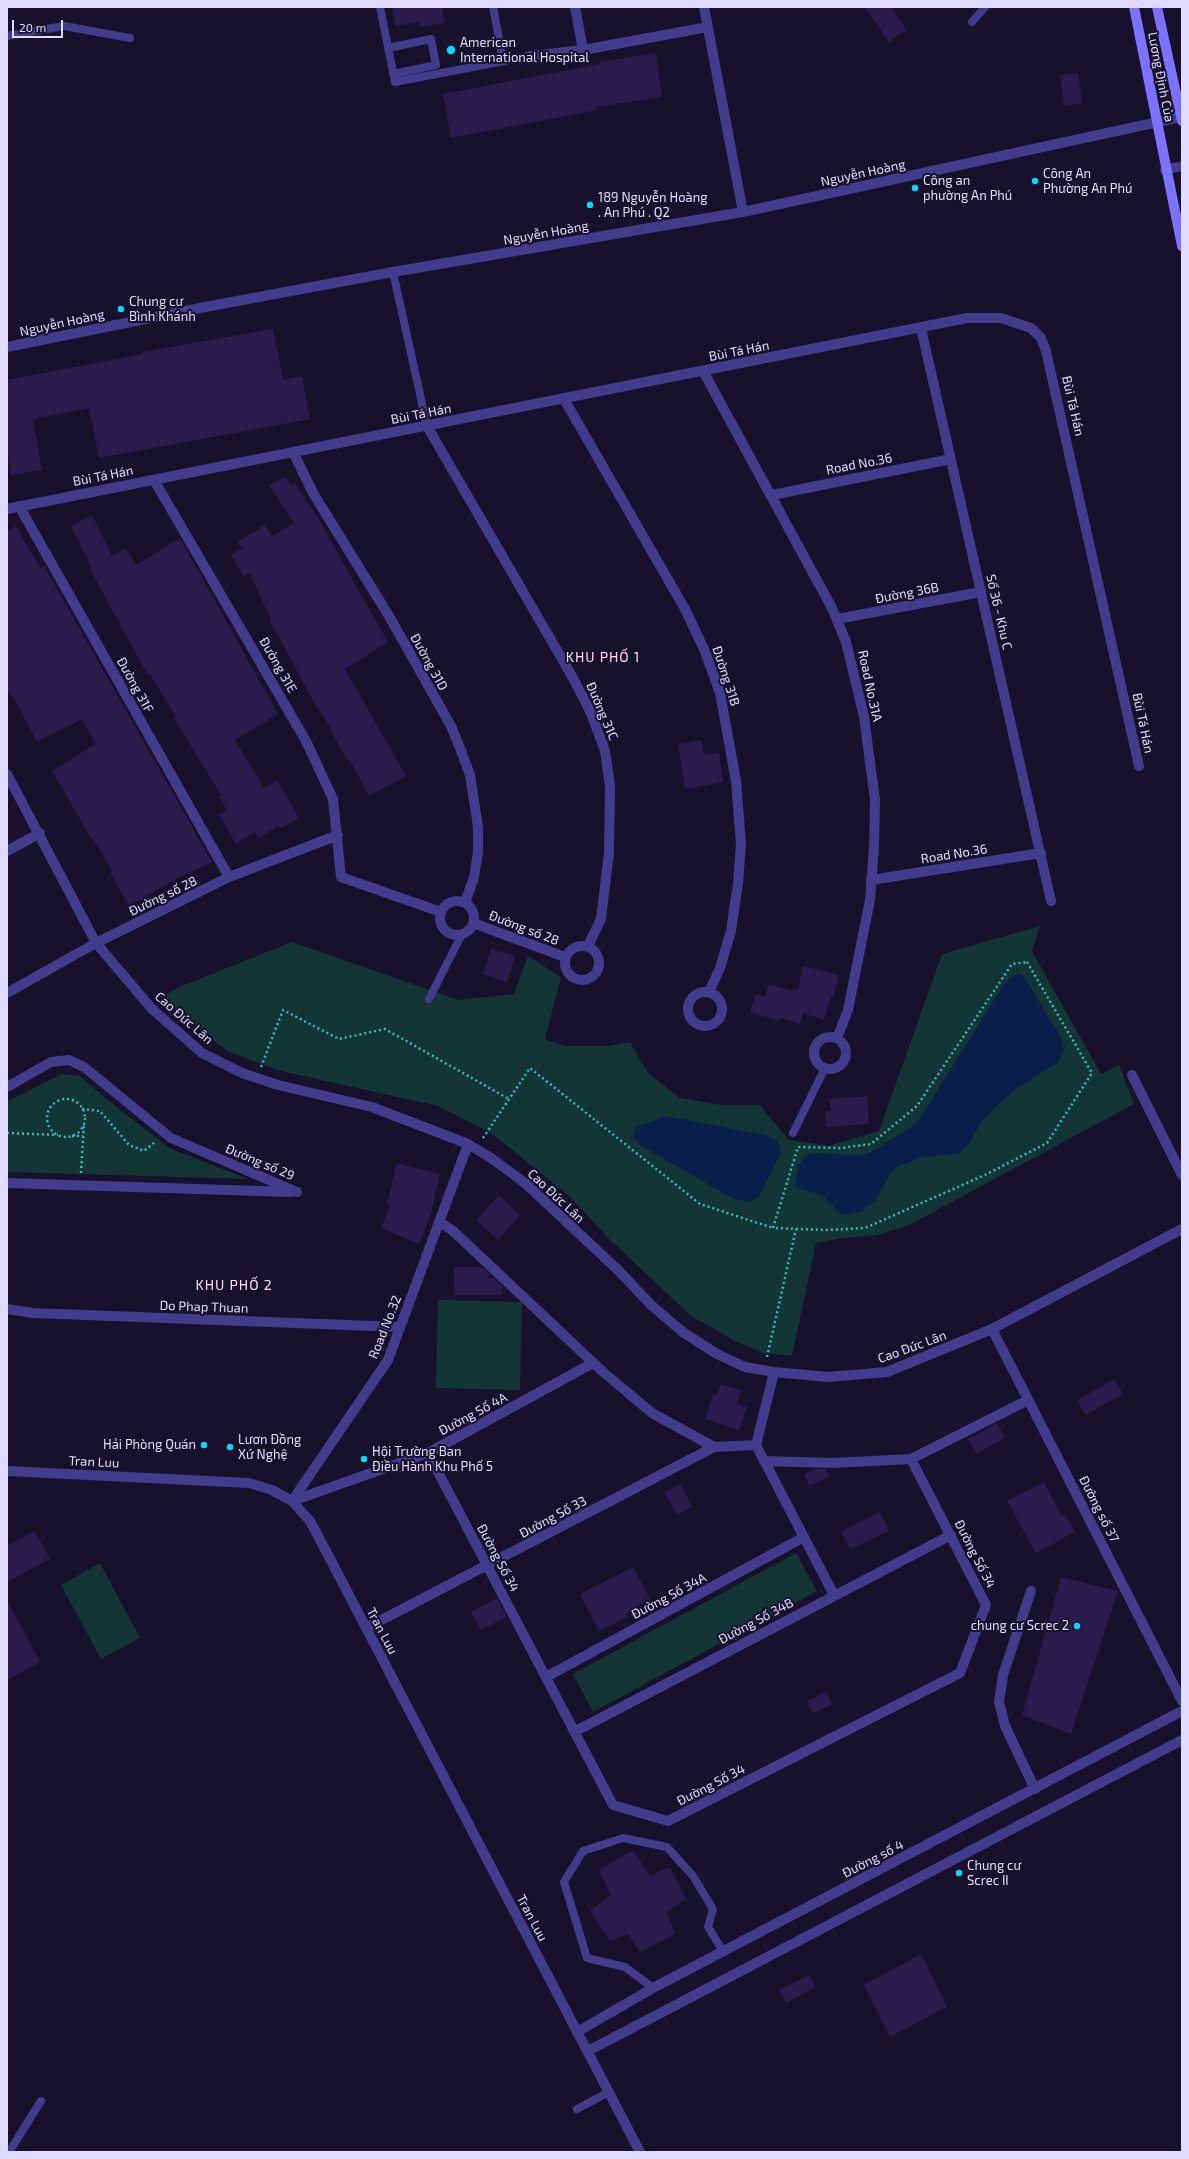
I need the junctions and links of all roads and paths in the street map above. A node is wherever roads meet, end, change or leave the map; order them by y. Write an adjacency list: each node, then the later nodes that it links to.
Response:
1 (380, 7): 12 (lane)
2 (493, 7): 15 (lane)
3 (575, 7): 13 (street)
4 (704, 7): 9 (street)
5 (985, 7): 8 (lane)
6 (1134, 7): 18 (main road, Lương Định Của)
7 (1157, 7): 17 (main road, Lương Định Của)
8 (972, 22)
9 (708, 27): 13 (street); 21 (street)
10 (7, 36): 11 (lane)
11 (130, 38)
12 (388, 48): 16 (lane); 16 (lane)
13 (582, 50): 14 (street)
14 (530, 56): 15 (lane)
15 (503, 61): 16 (lane)
16 (394, 78)
17 (1182, 119): 18 (street, Nguyễn Hoàng)
18 (1156, 122): 20 (main road, Lương Định Của); 21 (street, Nguyễn Hoàng)
19 (1182, 166): 20 (street)
20 (1165, 170): 22 (main road, Lương Định Của)
21 (743, 212): 23 (street, Nguyễn Hoàng)
22 (1182, 246)
23 (393, 272): 25 (street, Nguyễn Hoàng); 28 (lane)
24 (921, 328): 26 (street, Bùi Tá Hán); 30 (street, Số 36 - Khu C); 37 (street, Bùi Tá Hán)
25 (7, 348)
26 (703, 371): 27 (street, Bùi Tá Hán); 32 (street, Road No.31A)
27 (564, 399): 28 (street, Bùi Tá Hán); 53 (street, Đường 31B)
28 (427, 426): 29 (street, Bùi Tá Hán); 51 (street, Đường 31C)
29 (293, 452): 31 (street, Bùi Tá Hán); 46 (street, Đường 31D)
30 (951, 459): 32 (street, Road No.36); 35 (street, Số 36 - Khu C)
31 (154, 480): 33 (street, Bùi Tá Hán); 40 (street, Đường 31E)
32 (772, 495): 36 (street, Road No.31A)
33 (19, 506): 34 (street, Bùi Tá Hán); 43 (street, Đường 31F)
34 (7, 509)
35 (981, 592): 36 (street, Đường 36B); 42 (street, Số 36 - Khu C)
36 (837, 619): 44 (street, Road No.31A)
37 (1138, 766)
38 (7, 774): 39 (street, Cao Đức Lân)
39 (40, 833): 41 (street); 50 (street, Cao Đức Lân)
40 (338, 835): 43 (street, Đường số 28); 47 (street, Đường 31E)
41 (7, 851)
42 (1041, 852): 44 (street, Road No.36); 45 (street, Số 36 - Khu C)
43 (229, 877): 50 (street, Đường số 28)
44 (871, 880): 56 (street, Road No.31A)
45 (1051, 901)
46 (465, 903): 47 (street); 48 (street)
47 (441, 912): 49 (street)
48 (473, 923): 49 (street); 52 (street, Đường số 28)
49 (462, 934): 55 (lane)
50 (96, 944): 54 (street, Đường số 28); 59 (street, Cao Đức Lân)
51 (588, 946): 52 (street); 52 (street)
52 (565, 957)
53 (709, 992)
54 (7, 993)
55 (429, 998)
56 (837, 1038): 57 (street); 57 (street)
57 (825, 1068): 64 (lane)
58 (1132, 1075): 71 (street)
59 (257, 1078): 61 (path); 70 (street, Cao Đức Lân)
60 (7, 1087): 66 (street, Đường số 29)
61 (509, 1099): 70 (path); 75 (path)
62 (82, 1109): 63 (path); 66 (path); 67 (path)
63 (84, 1121): 68 (path); 69 (path)
64 (793, 1133)
65 (8, 1134): 67 (path)
66 (166, 1134): 73 (street, Đường số 29)
67 (59, 1135): 68 (path)
68 (70, 1136): 69 (path)
69 (83, 1136): 73 (path)
70 (472, 1146): 74 (street, Road No.32); 82 (street, Cao Đức Lân)
71 (1182, 1175)
72 (7, 1183): 73 (street, Đường số 29)
73 (80, 1185)
74 (439, 1222): 79 (street, Road No.32); 81 (street)
75 (773, 1228): 76 (path); 76 (path)
76 (796, 1229): 82 (path)
77 (1182, 1229): 80 (street, Cao Đức Lân)
78 (7, 1309): 79 (street, Do Phap Thuan)
79 (400, 1327): 90 (street, Road No.32)
80 (992, 1329): 82 (street, Cao Đức Lân); 83 (street, Đường số 37)
81 (593, 1363): 85 (street); 86 (street, Đường Số 4A)
82 (769, 1371): 84 (street)
83 (1028, 1400): 87 (street); 98 (street, Đường số 37)
84 (756, 1445): 85 (street, Đường Số 33); 88 (street)
85 (714, 1447): 93 (street, Đường Số 33)
86 (428, 1453): 90 (street, Đường Số 4A); 93 (street, Đường Số 34)
87 (911, 1459): 88 (street); 91 (street, Đường Số 34)
88 (764, 1461): 92 (street)
89 (7, 1471): 90 (street, Tran Luu)
90 (292, 1501): 96 (street, Tran Luu)
91 (951, 1535): 95 (street, Đường Số 34B); 100 (street, Đường Số 34)
92 (804, 1537): 95 (street); 97 (street, Đường Số 34A)
93 (488, 1566): 96 (street, Đường Số 33); 97 (street, Đường Số 34)
94 (1031, 1591): 102 (street)
95 (834, 1595): 100 (street, Đường Số 34B)
96 (366, 1628): 105 (street, Tran Luu)
97 (546, 1677): 100 (street, Đường Số 34)
98 (1182, 1701)
99 (1182, 1712): 102 (street, Đường số 4)
100 (574, 1732)
101 (1182, 1740): 106 (street)
102 (1035, 1789): 103 (street, Đường số 4)
103 (723, 1951): 104 (street, Đường số 4); 104 (lane)
104 (653, 1988): 105 (street, Đường số 4)
105 (578, 2032): 106 (street, Tran Luu)
106 (588, 2051): 107 (street)
107 (609, 2092): 109 (lane); 111 (street)
108 (40, 2101): 110 (lane)
109 (577, 2109)
110 (9, 2152)
111 (640, 2152)

